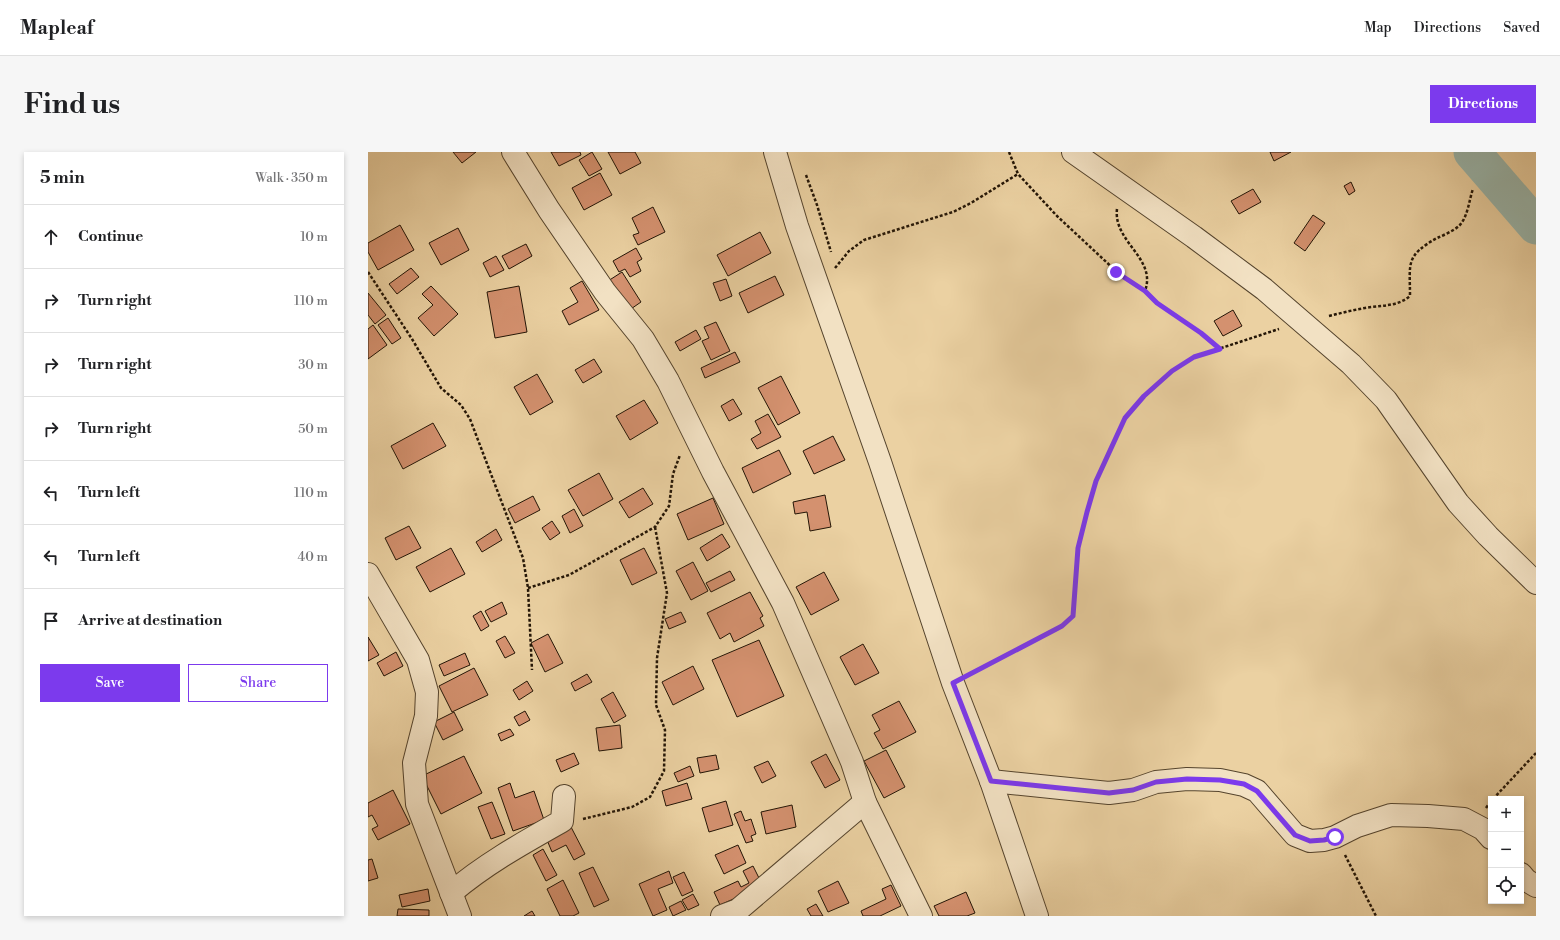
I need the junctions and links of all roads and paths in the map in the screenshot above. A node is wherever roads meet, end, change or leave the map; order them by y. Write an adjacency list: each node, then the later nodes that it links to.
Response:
1 (513, 152): 13 (street)
2 (1009, 152): 5 (path)
3 (1073, 152): 6 (street)
4 (779, 155): 19 (street)
5 (1018, 174): 8 (path); 10 (path)
6 (1123, 189): 10 (path); 11 (street)
7 (1473, 189): 11 (path)
8 (835, 268)
9 (368, 272): 17 (path)
10 (1145, 291): 12 (path)
11 (1303, 322): 12 (path); 16 (street)
12 (1220, 349): 19 (path)
13 (690, 427): 14 (path); 24 (street)
14 (655, 527): 17 (path); 25 (path)
15 (368, 574): 30 (street)
16 (1536, 583)
17 (528, 588): 18 (path)
18 (532, 670)
19 (953, 683): 21 (street)
20 (1536, 753): 23 (path)
21 (991, 781): 27 (street); 34 (street)
22 (564, 796): 25 (street)
23 (1496, 796)
24 (865, 802): 32 (street); 33 (street)
25 (562, 821): 30 (street)
26 (1488, 834): 27 (street)
27 (1335, 837): 35 (path)
28 (1524, 878): 29 (street)
29 (1536, 886)
30 (451, 893): 31 (street)
31 (460, 916)
32 (722, 916)
33 (921, 916)
34 (1037, 916)
35 (1376, 916)

